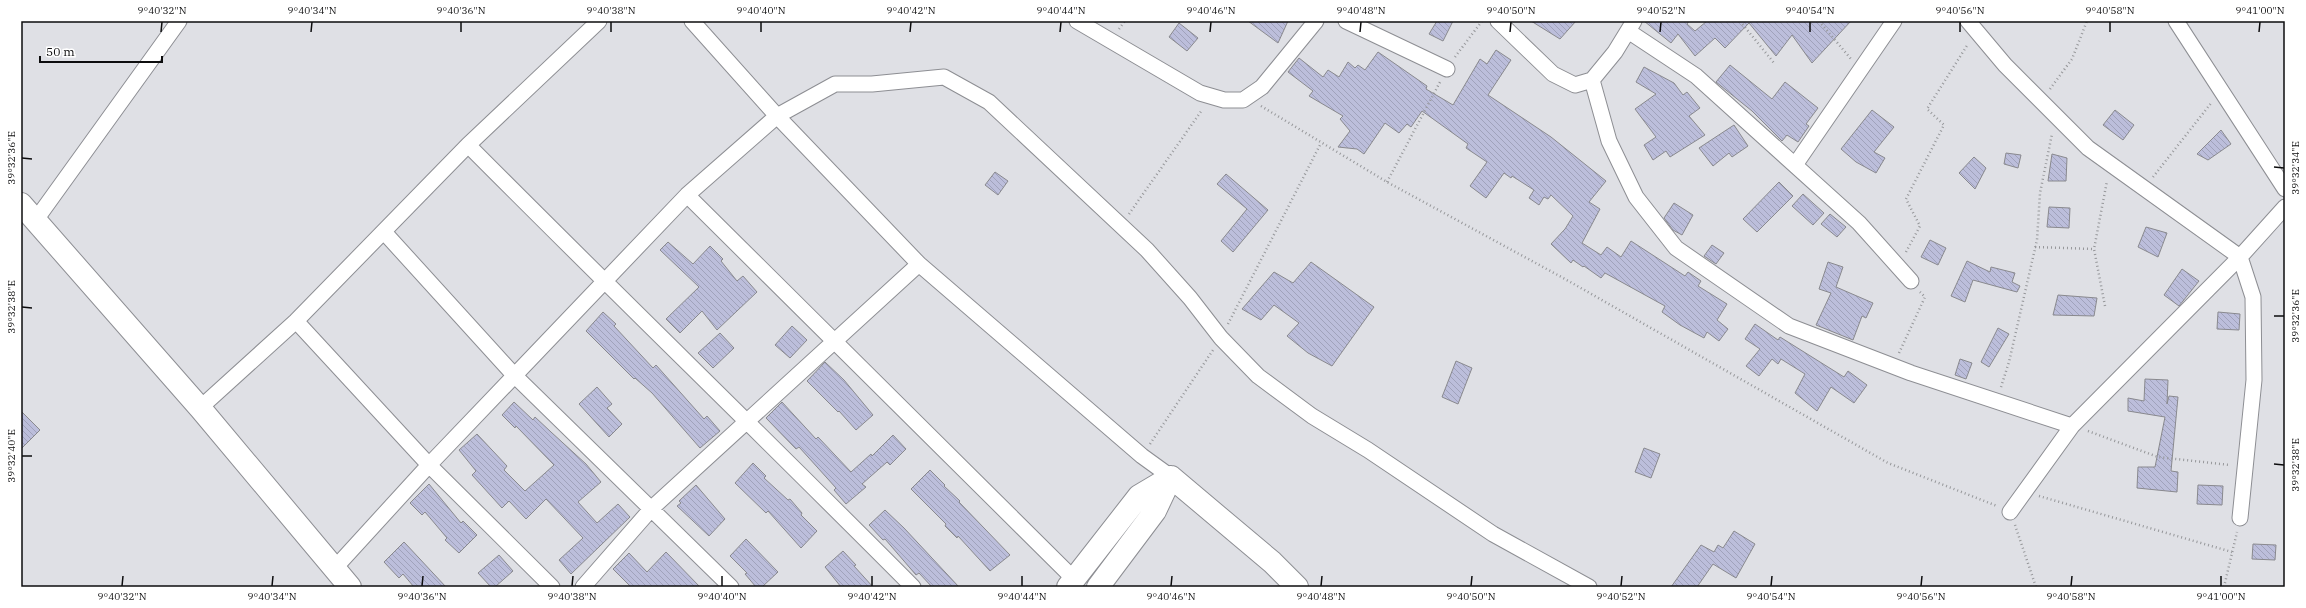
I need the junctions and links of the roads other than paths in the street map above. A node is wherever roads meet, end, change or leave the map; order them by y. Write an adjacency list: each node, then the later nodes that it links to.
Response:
1 (179, 21): 21 (street)
2 (600, 21): 15 (street)
3 (692, 21): 14 (street)
4 (1077, 21): 5 (street)
5 (1316, 21)
6 (1346, 21): 12 (street)
7 (1498, 21): 13 (street)
8 (1894, 21): 16 (street)
9 (2178, 22): 17 (street)
10 (1631, 26): 13 (street); 16 (street)
11 (1972, 26): 23 (street)
12 (1447, 69)
13 (1592, 80): 32 (street)
14 (777, 116): 18 (street); 24 (street); 47 (street)
15 (468, 145): 22 (street); 26 (street)
16 (1795, 165): 25 (street)
17 (2285, 189)
18 (687, 195): 26 (street); 28 (street)
19 (21, 204): 21 (main road)
20 (2285, 207): 23 (street)
21 (34, 221): 30 (main road)
22 (384, 232): 27 (street); 29 (street)
23 (2240, 257): 32 (street); 37 (street)
24 (919, 264): 28 (street); 34 (street)
25 (1911, 281)
26 (604, 282): 29 (street); 31 (street)
27 (296, 322): 30 (street); 33 (street)
28 (835, 340): 31 (street); 39 (street)
29 (514, 375): 33 (street); 35 (street)
30 (200, 408): 38 (main road)
31 (748, 421): 35 (street); 44 (street)
32 (2072, 426): 36 (street)
33 (429, 465): 38 (street); 41 (street)
34 (1171, 477): 39 (main road); 45 (main road); 46 (main road)
35 (652, 508): 42 (street); 43 (street)
36 (2010, 512)
37 (2240, 518)
38 (334, 569): 40 (main road)
39 (1071, 583)
40 (350, 587)
41 (552, 587)
42 (583, 587)
43 (731, 587)
44 (913, 587)
45 (1098, 587)
46 (1297, 587)
47 (1589, 587)

